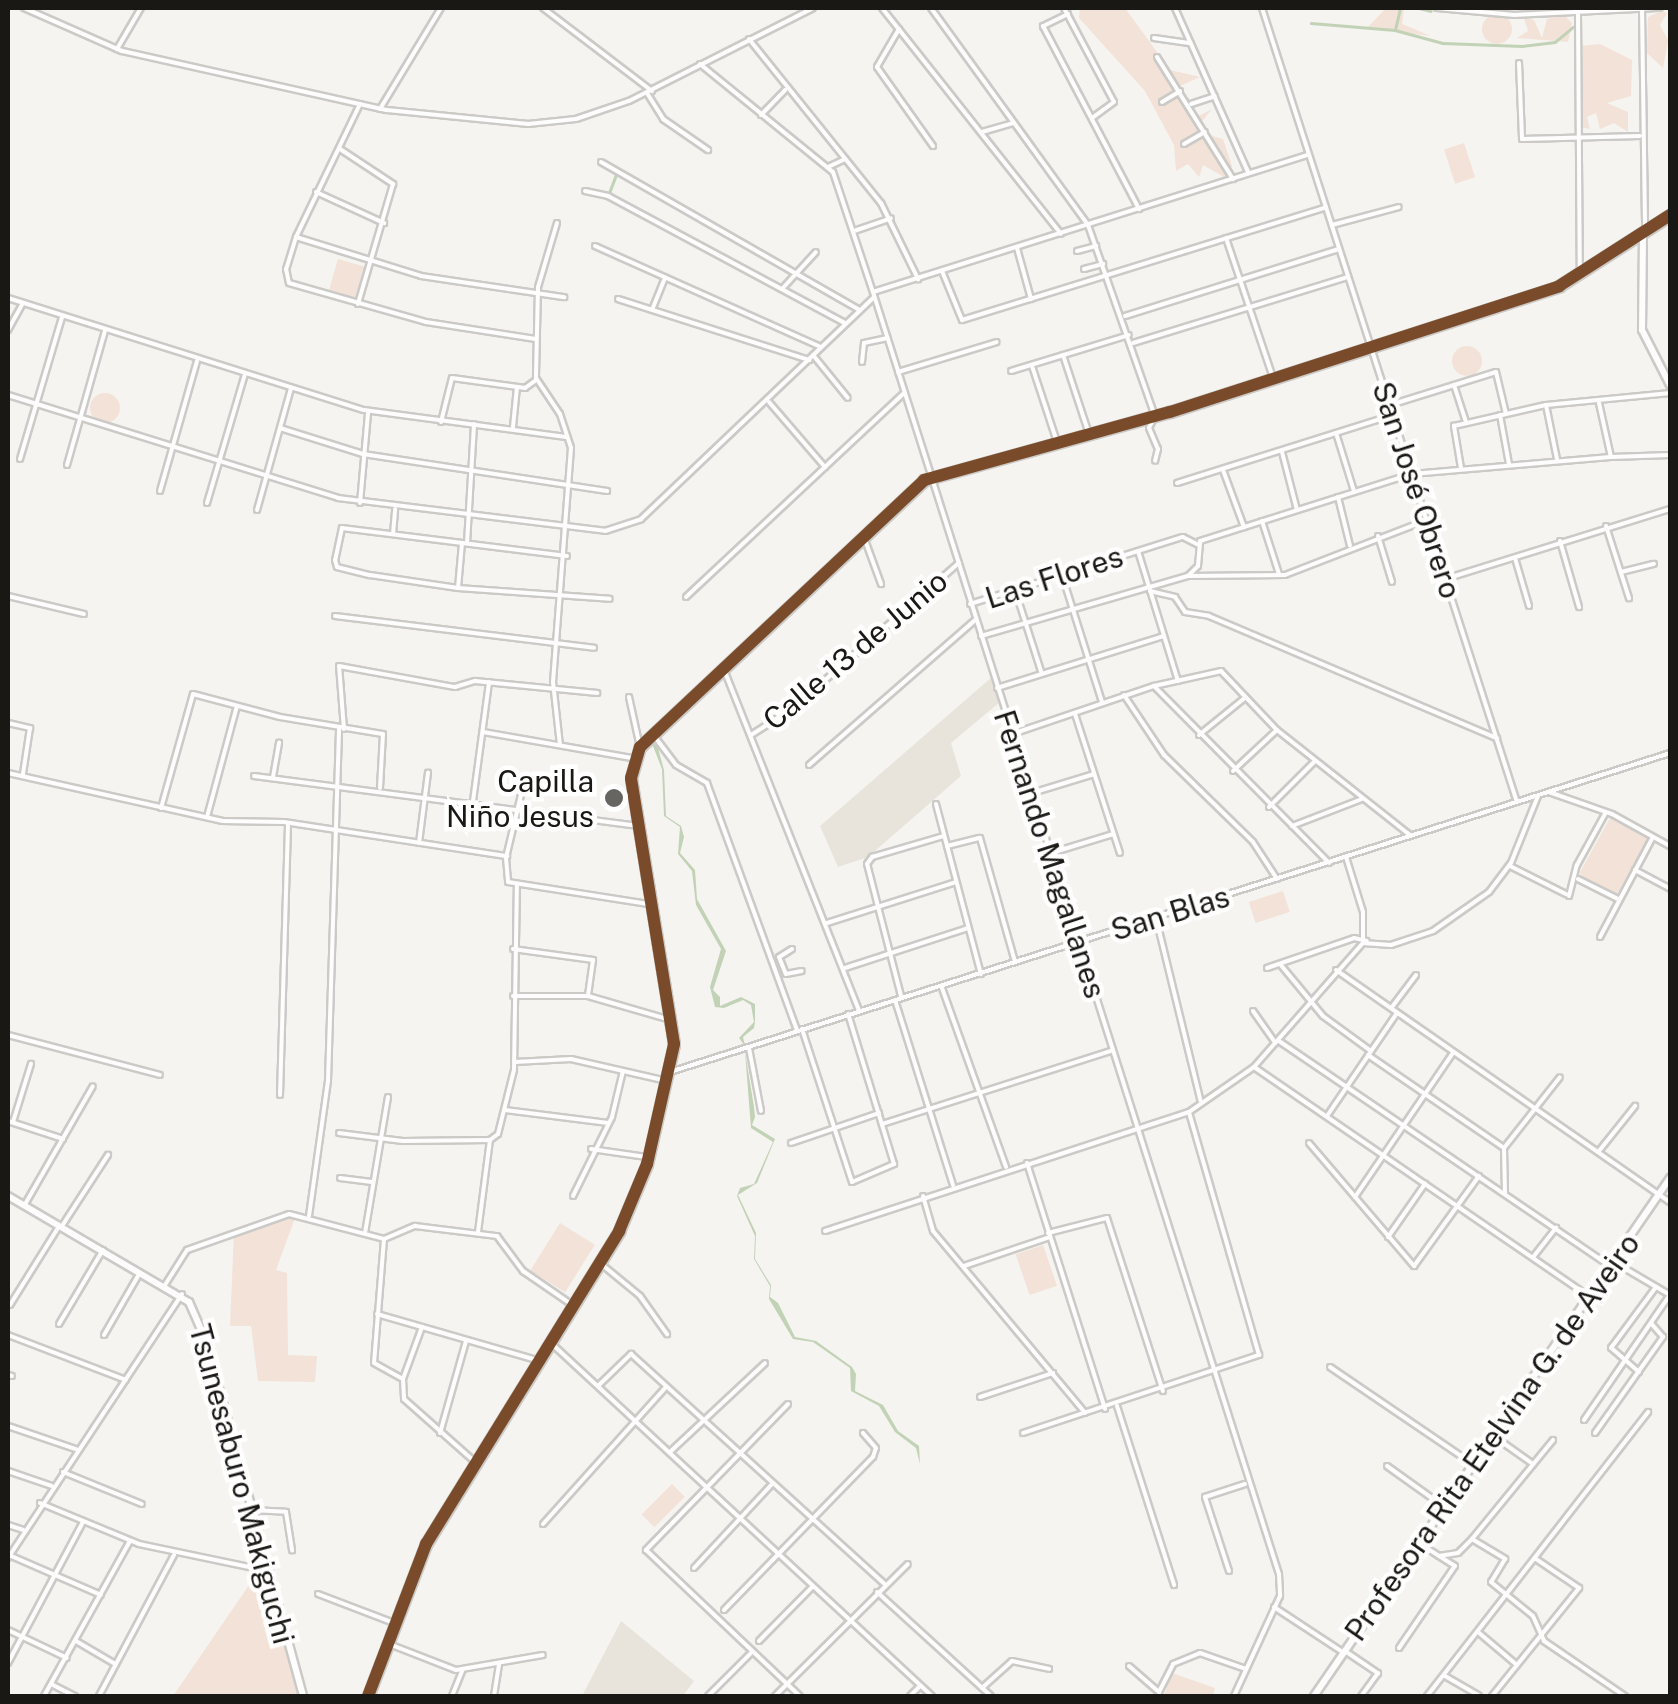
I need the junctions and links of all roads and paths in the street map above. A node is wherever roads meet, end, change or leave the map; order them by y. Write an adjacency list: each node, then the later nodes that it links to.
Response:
1 (24, 8): 20 (street)
2 (141, 8): 20 (street)
3 (441, 8): 31 (street)
4 (543, 8): 25 (street)
5 (811, 8): 18 (street)
6 (882, 8): 16 (street)
7 (930, 8): 34 (street)
8 (1064, 8): 14 (street)
9 (1175, 8): 19 (street)
10 (1262, 8): 43 (street, San José Obrero)
11 (1437, 8): 15 (street)
12 (1660, 8): 13 (street)
13 (1643, 9): 15 (street); 37 (street)
14 (1068, 14): 33 (street); 33 (street)
15 (1578, 15): 38 (street)
16 (898, 29): 35 (street); 40 (street)
17 (1154, 38): 19 (street)
18 (749, 39): 23 (street); 24 (street)
19 (1191, 42): 27 (street)
20 (117, 50): 29 (street)
21 (1157, 56): 26 (street)
22 (1519, 63): 38 (street)
23 (700, 64): 25 (street); 32 (street)
24 (787, 88): 32 (street); 44 (street)
25 (649, 92): 31 (street); 42 (street)
26 (1180, 92): 28 (street); 30 (street)
27 (1215, 96): 30 (street); 47 (street)
28 (1162, 102)
29 (360, 104): 31 (street); 41 (street)
30 (1189, 105): 36 (street)
31 (380, 109)
32 (761, 115): 46 (street)
33 (1093, 117): 53 (street)
34 (1014, 123): 35 (street); 58 (street)
35 (982, 132): 62 (street)
36 (1204, 132): 39 (street); 48 (street)
37 (1640, 136): 38 (street); 61 (street)
38 (1577, 138): 79 (street)
39 (1184, 144)
40 (933, 146)
41 (339, 148): 50 (street); 57 (street)
42 (708, 150)
43 (1309, 155): 47 (street); 51 (street, San José Obrero)
44 (844, 159): 46 (street); 55 (street)
45 (601, 162): 75 (street)
46 (828, 167): 60 (street, Fernando Magallanes)
47 (1249, 174): 48 (street)
48 (1233, 179): 53 (street)
49 (585, 191): 82 (street)
50 (316, 192): 57 (street); 63 (street)
51 (1326, 207): 59 (street, San José Obrero); 64 (street)
52 (1399, 207): 59 (street)
53 (1139, 209): 58 (street)
54 (1670, 215): 61 (main road)
55 (892, 218): 60 (street); 80 (street)
56 (557, 223): 84 (street)
57 (384, 224): 71 (street)
58 (1088, 225): 62 (street); 66 (street)
59 (1332, 225): 68 (street, San José Obrero)
60 (853, 231): 83 (street, Fernando Magallanes)
61 (1646, 233): 79 (main road); 117 (street)
62 (1061, 234): 67 (street)
63 (296, 238): 71 (street); 90 (street)
64 (1226, 238): 76 (street); 81 (street)
65 (595, 246): 77 (street)
66 (1096, 246): 69 (street); 72 (street)
67 (1017, 248): 74 (street); 88 (street)
68 (1340, 249): 78 (street, San José Obrero); 81 (street)
69 (1078, 251)
70 (816, 252): 75 (street)
71 (373, 264): 84 (street); 90 (street)
72 (1103, 264): 73 (street); 76 (street)
73 (1084, 269)
74 (942, 271): 80 (street); 88 (street)
75 (796, 273): 82 (street); 93 (street)
76 (1108, 273): 88 (street); 94 (street)
77 (665, 277): 92 (street); 104 (street)
78 (1348, 277): 91 (street); 105 (street, San José Obrero)
79 (1580, 278): 105 (main road)
80 (918, 279): 83 (street)
81 (1240, 280): 91 (street); 94 (street)
82 (782, 289): 96 (street)
83 (874, 294): 93 (street); 100 (street, Fernando Magallanes)
84 (538, 295): 85 (street); 101 (street)
85 (564, 297)
86 (8, 298): 89 (street)
87 (618, 299): 92 (street)
88 (1030, 299)
89 (23, 304): 95 (street); 97 (street)
90 (358, 304): 101 (street)
91 (1249, 307): 103 (street); 114 (street)
92 (652, 310): 107 (street)
93 (859, 310): 96 (street)
94 (1125, 316): 99 (street)
95 (62, 317): 98 (street); 126 (street)
96 (845, 322): 104 (street)
97 (8, 330)
98 (106, 331): 108 (street); 133 (street)
99 (1129, 335): 103 (street); 106 (street)
100 (887, 338): 109 (street); 112 (street, Fernando Magallanes)
101 (536, 340): 115 (street)
102 (997, 342): 112 (street)
103 (1132, 343): 131 (street)
104 (821, 347): 107 (street)
105 (1371, 348): 114 (main road); 127 (street, San José Obrero)
106 (1063, 355): 110 (street); 140 (street)
107 (811, 358): 123 (street); 125 (street)
108 (198, 360): 113 (street); 143 (street)
109 (862, 362)
110 (1032, 365): 111 (street); 142 (street)
111 (1012, 371)
112 (898, 372): 120 (street, Fernando Magallanes)
113 (245, 374): 119 (street); 150 (street)
114 (1274, 379): 131 (main road)
115 (536, 380): 118 (street); 141 (street)
116 (1454, 384): 127 (street); 130 (street); 135 (street)
117 (1670, 385)
118 (518, 387): 134 (street); 138 (street)
119 (290, 388): 129 (street); 137 (street)
120 (904, 393): 154 (street); 160 (street, Fernando Magallanes)
121 (1670, 393): 124 (street)
122 (8, 395): 126 (street)
123 (848, 398)
124 (1599, 400): 128 (street); 147 (street)
125 (768, 401): 154 (street); 178 (street)
126 (36, 404): 133 (street); 148 (street)
127 (1390, 405): 132 (street, San José Obrero)
128 (1546, 405): 130 (street); 151 (street)
129 (368, 411): 134 (street); 145 (street)
130 (1503, 415): 135 (street); 152 (street)
131 (1155, 416): 140 (main road); 149 (street)
132 (1392, 416): 139 (street); 158 (street, San José Obrero)
133 (81, 418): 143 (street); 153 (street)
134 (441, 422): 136 (street)
135 (1466, 423): 156 (street)
136 (474, 424): 138 (street); 157 (street)
137 (280, 428): 145 (street); 159 (street)
138 (513, 429): 141 (street)
139 (1336, 433): 144 (street); 165 (street)
140 (1089, 434): 142 (main road)
141 (566, 437): 162 (street)
142 (1057, 442): 160 (main road)
143 (172, 447): 150 (street); 163 (street)
144 (1282, 450): 155 (street); 171 (street)
145 (363, 454): 157 (street); 167 (street)
146 (1670, 455): 147 (street, Las Flores)
147 (1611, 458): 151 (street, Las Flores)
148 (20, 459)
149 (1155, 461)
150 (220, 462): 159 (street); 168 (street)
151 (1558, 462): 152 (street, Las Flores)
152 (1508, 464): 156 (street, Las Flores)
153 (67, 465)
154 (825, 467): 203 (street)
155 (1223, 468): 161 (street); 177 (street)
156 (1461, 468): 158 (street, Las Flores)
157 (472, 471): 162 (street); 173 (street)
158 (1411, 474): 165 (street, Las Flores); 174 (street, San José Obrero)
159 (266, 476): 167 (street); 170 (street)
160 (932, 476): 180 (main road); 189 (street, Fernando Magallanes)
161 (1176, 483)
162 (569, 485): 164 (street); 178 (street)
163 (160, 491)
164 (607, 491)
165 (1354, 492): 166 (street, Las Flores)
166 (1338, 497): 171 (street, Las Flores); 185 (street)
167 (360, 502): 169 (street)
168 (208, 503)
169 (396, 507): 173 (street); 179 (street)
170 (257, 510)
171 (1296, 510): 175 (street, Las Flores)
172 (1670, 510): 176 (street)
173 (468, 517): 178 (street); 183 (street)
174 (1427, 520): 181 (street); 195 (street, San José Obrero)
175 (1262, 521): 177 (street, Las Flores); 194 (street)
176 (1606, 526): 182 (street); 191 (street)
177 (1244, 527): 184 (street, Las Flores)
178 (568, 529): 187 (street)
179 (392, 534): 183 (street); 198 (street)
180 (864, 536): 197 (street); 219 (main road)
181 (1378, 536): 185 (street); 196 (street)
182 (1560, 542): 188 (street); 208 (street)
183 (464, 543): 187 (street); 198 (street)
184 (1197, 544): 186 (street, Las Flores); 193 (street)
185 (1350, 546): 194 (street)
186 (1138, 550): 192 (street, Las Flores); 199 (street)
187 (567, 556): 202 (street)
188 (1515, 558): 195 (street); 207 (street)
189 (958, 563): 206 (street, Fernando Magallanes); 240 (street, Calle 13 de Junio)
190 (1654, 564): 191 (street)
191 (1621, 572): 204 (street)
192 (1062, 575): 200 (street, Las Flores); 209 (street)
193 (1188, 576): 194 (street); 199 (street)
194 (1280, 576)
195 (1444, 579): 241 (street, San José Obrero)
196 (1392, 582)
197 (881, 584)
198 (458, 588): 202 (street)
199 (1150, 589): 209 (street); 215 (street); 241 (street)
200 (1015, 590): 206 (street, Las Flores); 213 (street)
201 (8, 596): 210 (street)
202 (562, 596): 205 (street); 216 (street)
203 (686, 597)
204 (1629, 598)
205 (610, 599)
206 (970, 604): 212 (street, Fernando Magallanes)
207 (1529, 606)
208 (1579, 607)
209 (1073, 610): 213 (street); 218 (street)
210 (84, 614)
211 (335, 616): 216 (street)
212 (976, 620): 214 (street, Fernando Magallanes); 248 (street)
213 (1026, 623): 214 (street); 220 (street)
214 (980, 636): 225 (street, Fernando Magallanes)
215 (1164, 636): 218 (street); 221 (street)
216 (557, 646): 217 (street); 224 (street)
217 (594, 648)
218 (1089, 659): 220 (street); 230 (street)
219 (724, 668): 237 (main road); 240 (street)
220 (1042, 674): 225 (street)
221 (1178, 680): 223 (street); 229 (street)
222 (489, 682): 224 (street); 234 (street); 236 (street)
223 (1154, 686): 227 (street); 239 (street)
224 (555, 688): 226 (street); 243 (street)
225 (998, 688): 238 (street, Fernando Magallanes)
226 (597, 693)
227 (1124, 696): 230 (street); 290 (street)
228 (629, 697): 244 (street)
229 (1246, 697): 235 (street); 239 (street)
230 (1102, 702): 232 (street)
231 (237, 706): 234 (street); 268 (street); 271 (street)
232 (1075, 712): 238 (street); 252 (street)
233 (8, 723): 253 (street)
234 (342, 728): 257 (street); 258 (street)
235 (1277, 730): 247 (street); 249 (street)
236 (483, 732): 243 (street); 264 (street)
237 (653, 734): 244 (main road); 310 (street)
238 (1012, 734): 260 (street, Fernando Magallanes)
239 (1200, 735): 249 (street)
240 (751, 736): 299 (street)
241 (1496, 738): 265 (street, San José Obrero)
242 (279, 743): 255 (street)
243 (560, 744): 246 (street)
244 (640, 747): 246 (main road)
245 (1670, 753): 259 (street, San Blas)
246 (632, 758): 273 (main road)
247 (1315, 761): 263 (street); 267 (street)
248 (809, 764)
249 (1234, 771): 267 (street)
250 (428, 772): 261 (street)
251 (8, 773): 253 (street)
252 (1094, 774): 260 (street); 276 (street)
253 (23, 776): 268 (street)
254 (254, 776): 255 (street)
255 (273, 777): 257 (street)
256 (525, 778): 269 (street)
257 (332, 784): 258 (street); 275 (street)
258 (380, 789): 261 (street)
259 (1549, 792): 262 (street, San Blas); 270 (street)
260 (1030, 793): 284 (street, Fernando Magallanes)
261 (425, 795): 264 (street); 280 (street)
262 (1538, 796): 265 (street, San Blas); 288 (street)
263 (1362, 799): 274 (street); 278 (street)
264 (473, 801): 269 (street)
265 (1516, 802): 278 (street, San Blas)
266 (936, 804): 277 (street)
267 (1268, 807): 274 (street)
268 (161, 808): 271 (street)
269 (520, 808): 273 (street); 285 (street)
270 (1606, 812): 279 (street); 291 (street)
271 (206, 818): 272 (street)
272 (288, 824): 275 (street); 346 (street)
273 (639, 826): 296 (main road)
274 (1291, 826): 287 (street)
275 (332, 832): 280 (street); 392 (street)
276 (1113, 834): 283 (street); 284 (street)
277 (944, 836): 281 (street); 297 (street)
278 (1410, 836): 286 (street, San Blas)
279 (1653, 837): 282 (street); 289 (street)
280 (419, 843): 285 (street)
281 (946, 846): 292 (street); 307 (street)
282 (1670, 846)
283 (1120, 852)
284 (1051, 854): 303 (street, Fernando Magallanes)
285 (507, 856): 293 (street)
286 (1346, 858): 287 (street, San Blas); 302 (street)
287 (1329, 863): 290 (street, San Blas)
288 (1510, 866): 291 (street); 302 (street)
289 (1636, 870): 294 (street); 295 (street)
290 (1277, 879): 298 (street, San Blas)
291 (1578, 879): 295 (street)
292 (956, 882): 297 (street); 300 (street)
293 (517, 885): 296 (street); 304 (street)
294 (1670, 889)
295 (1619, 900): 301 (street)
296 (652, 905): 327 (main road)
297 (876, 906): 299 (street); 306 (street)
298 (1156, 918): 303 (street, San Blas); 348 (street)
299 (826, 923): 312 (street)
300 (968, 928): 306 (street); 315 (street)
301 (1600, 937)
302 (1365, 940): 308 (street); 313 (street)
303 (1078, 942): 307 (street, San Blas); 332 (street, Fernando Magallanes)
304 (512, 949): 318 (street); 319 (street)
305 (792, 949): 309 (street)
306 (888, 952): 312 (street); 320 (street)
307 (1015, 962): 315 (street, San Blas)
308 (1280, 964): 311 (street); 321 (street)
309 (782, 965): 310 (street); 314 (street)
310 (774, 968): 328 (street)
311 (1267, 968)
312 (843, 969): 324 (street)
313 (1336, 970): 321 (street); 322 (street)
314 (802, 972)
315 (981, 974): 317 (street, San Blas)
316 (1416, 976): 322 (street)
317 (941, 986): 320 (street, San Blas); 344 (street)
318 (513, 996): 319 (street); 335 (street)
319 (588, 996): 327 (street)
320 (898, 999): 324 (street, San Blas); 350 (street)
321 (1309, 1002): 330 (street); 334 (street)
322 (1390, 1009): 325 (street)
323 (1253, 1010): 330 (street)
324 (859, 1011): 326 (street, San Blas)
325 (1397, 1013): 333 (street); 334 (street)
326 (848, 1014): 328 (street, San Blas); 355 (street)
327 (672, 1020): 341 (main road)
328 (800, 1030): 331 (street, San Blas); 361 (street)
329 (8, 1035): 339 (street)
330 (1276, 1041): 337 (street); 343 (street)
331 (749, 1048): 341 (street, San Blas); 353 (street)
332 (1113, 1051): 344 (street); 362 (street, Fernando Magallanes)
333 (1453, 1052): 345 (street); 351 (street)
334 (1370, 1053): 343 (street); 345 (street)
335 (515, 1062): 338 (street); 352 (street)
336 (31, 1064): 357 (street)
337 (1254, 1067): 348 (street); 356 (street)
338 (623, 1071): 341 (street); 358 (street)
339 (160, 1075)
340 (1560, 1076): 351 (street)
341 (669, 1077): 374 (main road)
342 (93, 1086): 365 (street)
343 (1348, 1086): 356 (street); 360 (street)
344 (976, 1094): 350 (street); 376 (street)
345 (1425, 1094): 360 (street); 369 (street)
346 (280, 1095)
347 (388, 1097): 364 (street)
348 (1202, 1102): 354 (street)
349 (1634, 1106): 371 (street)
350 (928, 1109): 359 (street); 382 (street)
351 (1537, 1109): 369 (street); 371 (street)
352 (505, 1110): 358 (street); 366 (street)
353 (761, 1110)
354 (1189, 1112): 362 (street); 429 (street)
355 (879, 1114): 359 (street); 361 (street)
356 (1327, 1116): 373 (street)
357 (10, 1121): 365 (street)
358 (608, 1123): 370 (street)
359 (882, 1124): 361 (street)
360 (1404, 1125): 373 (street); 377 (street)
361 (832, 1129): 367 (street)
362 (1137, 1130): 375 (street); 429 (street, Fernando Magallanes)
363 (339, 1133): 364 (street)
364 (378, 1138): 366 (street); 380 (street)
365 (63, 1139): 390 (street)
366 (490, 1140): 397 (street)
367 (791, 1143)
368 (1308, 1143): 388 (street)
369 (1504, 1148): 383 (street)
370 (592, 1149): 374 (street); 386 (street)
371 (1600, 1151): 384 (street)
372 (108, 1156): 393 (street)
373 (1382, 1156): 381 (street); 388 (street)
374 (648, 1157): 403 (main road)
375 (1027, 1163): 376 (street); 398 (street)
376 (1006, 1167): 382 (street)
377 (1479, 1176): 383 (street); 391 (street)
378 (340, 1178): 380 (street)
379 (1670, 1178): 384 (street, Profesora Rita Etelvina G. de Aveiro)
380 (372, 1182): 396 (street)
381 (1425, 1184): 391 (street); 399 (street)
382 (953, 1185): 387 (street)
383 (1505, 1193): 394 (street)
384 (1660, 1194): 389 (street); 404 (street, Profesora Rita Etelvina G. de Aveiro)
385 (8, 1196): 390 (street, Tsunesaburo Makiguchi)
386 (573, 1196)
387 (922, 1196): 395 (street); 405 (street)
388 (1354, 1197): 399 (street)
389 (1670, 1202)
390 (24, 1206): 393 (street, Tsunesaburo Makiguchi)
391 (1458, 1206): 399 (street); 402 (street)
392 (309, 1216): 396 (street); 407 (street)
393 (61, 1226): 401 (street, Tsunesaburo Makiguchi); 412 (street)
394 (1556, 1228): 402 (street); 404 (street)
395 (826, 1232)
396 (366, 1233): 400 (street)
397 (478, 1234): 400 (street); 413 (street)
398 (1049, 1235): 405 (street); 434 (street); 438 (street)
399 (1388, 1237)
400 (384, 1239): 414 (street)
401 (104, 1250): 406 (street, Tsunesaburo Makiguchi); 416 (street)
402 (1534, 1258): 411 (street)
403 (600, 1263): 413 (main road); 418 (street)
404 (1612, 1264): 408 (street); 411 (street, Profesora Rita Etelvina G. de Aveiro)
405 (962, 1267): 428 (street)
406 (141, 1272): 407 (street, Tsunesaburo Makiguchi); 420 (street)
407 (165, 1284): 409 (street, Tsunesaburo Makiguchi)
408 (1656, 1287): 410 (street); 424 (street)
409 (182, 1294): 430 (street); 467 (street, Tsunesaburo Makiguchi)
410 (1670, 1295): 415 (street)
411 (1588, 1296): 448 (street, Profesora Rita Etelvina G. de Aveiro)
412 (10, 1305)
413 (573, 1306): 422 (main road)
414 (377, 1314): 417 (street); 431 (street)
415 (1651, 1323): 424 (street); 427 (street)
416 (60, 1324)
417 (422, 1327): 421 (street); 431 (street)
418 (667, 1334)
419 (8, 1335): 430 (street)
420 (104, 1335)
421 (466, 1340): 423 (street); 446 (street)
422 (550, 1342): 423 (main road); 432 (street)
423 (538, 1361): 454 (main road)
424 (1624, 1362): 427 (street); 443 (street)
425 (765, 1363): 442 (street)
426 (1330, 1367): 455 (street)
427 (1638, 1372): 449 (street)
428 (1053, 1373): 435 (street); 440 (street)
429 (1214, 1374): 434 (street); 461 (street, Fernando Magallanes)
430 (126, 1380): 451 (street)
431 (403, 1380): 446 (street)
432 (600, 1385): 433 (street); 441 (street)
433 (666, 1387): 441 (street); 442 (street)
434 (1162, 1391): 437 (street)
435 (980, 1396)
436 (788, 1404): 453 (street)
437 (1117, 1406): 438 (street); 489 (street)
438 (1105, 1409): 440 (street)
439 (1648, 1412): 482 (street)
440 (1085, 1414): 445 (street)
441 (634, 1420): 452 (street); 471 (street)
442 (701, 1420): 452 (street); 453 (street)
443 (1584, 1420)
444 (8, 1426): 451 (street)
445 (1023, 1432)
446 (440, 1433): 454 (street)
447 (863, 1433): 469 (street)
448 (1490, 1434): 455 (street, Profesora Rita Etelvina G. de Aveiro); 456 (street)
449 (1595, 1434)
450 (1553, 1440): 456 (street)
451 (78, 1450): 459 (street)
452 (670, 1452): 463 (street)
453 (738, 1452): 460 (street); 463 (street)
454 (476, 1463): 498 (main road)
455 (1471, 1463): 466 (street, Profesora Rita Etelvina G. de Aveiro)
456 (1533, 1464): 474 (street)
457 (1386, 1466): 466 (street)
458 (8, 1471): 462 (street)
459 (62, 1471): 462 (street); 465 (street)
460 (772, 1484): 468 (street); 469 (street)
461 (1247, 1484): 485 (street); 495 (street, Fernando Magallanes)
462 (52, 1486): 464 (street)
463 (705, 1486): 468 (street); 507 (street)
464 (40, 1503): 470 (street); 473 (street)
465 (142, 1504)
466 (1443, 1506): 476 (street, Profesora Rita Etelvina G. de Aveiro)
467 (251, 1510): 477 (street); 486 (street, Tsunesaburo Makiguchi)
468 (740, 1518): 479 (street); 484 (street)
469 (812, 1520): 479 (street); 488 (street)
470 (83, 1522): 475 (street); 487 (street)
471 (543, 1524)
472 (8, 1525): 473 (street)
473 (23, 1530): 481 (street)
474 (1472, 1540): 480 (street); 494 (street)
475 (130, 1541): 478 (street); 493 (street)
476 (1418, 1543): 480 (street); 508 (street, Profesora Rita Etelvina G. de Aveiro)
477 (292, 1550)
478 (175, 1554): 486 (street); 513 (street)
479 (778, 1554): 490 (street); 496 (street)
480 (1439, 1556): 506 (street)
481 (8, 1557): 487 (street)
482 (1536, 1558): 494 (street); 502 (street)
483 (908, 1564): 488 (street)
484 (694, 1568)
485 (1229, 1570)
486 (268, 1571): 527 (street, Tsunesaburo Makiguchi)
487 (52, 1574): 493 (street); 501 (street)
488 (885, 1584): 491 (street)
489 (1174, 1584)
490 (812, 1587): 497 (street); 504 (street)
491 (877, 1592): 497 (street); 523 (street)
492 (318, 1594): 498 (street)
493 (100, 1595): 503 (street)
494 (1507, 1596): 500 (street); 502 (street)
495 (1274, 1608): 508 (street); 517 (street, Fernando Magallanes)
496 (724, 1610)
497 (848, 1620): 521 (street); 522 (street)
498 (394, 1623): 505 (main road)
499 (8, 1630): 501 (street)
500 (1478, 1632): 515 (street); 519 (street)
501 (21, 1636): 510 (street); 511 (street)
502 (1542, 1637): 515 (street); 544 (street)
503 (76, 1641): 510 (street); 513 (street)
504 (759, 1641)
505 (387, 1643): 518 (street); 528 (main road)
506 (1399, 1648)
507 (752, 1652): 521 (street); 531 (street)
508 (1345, 1652): 539 (street, Profesora Rita Etelvina G. de Aveiro); 540 (street)
509 (543, 1654): 512 (street)
510 (66, 1658): 520 (street)
511 (8, 1663)
512 (499, 1663): 518 (street); 530 (street)
513 (116, 1665): 526 (street)
514 (1129, 1666): 517 (street)
515 (1518, 1666): 543 (street)
516 (1049, 1669): 523 (street)
517 (1246, 1669): 538 (street, Fernando Magallanes)
518 (464, 1670): 529 (street)
519 (1444, 1676): 541 (street); 542 (street)
520 (52, 1684): 524 (street); 525 (street)
521 (787, 1684): 532 (street); 533 (street)
522 (920, 1686): 534 (street); 535 (street)
523 (983, 1689): 536 (street); 537 (street)
524 (44, 1696)
525 (75, 1696)
526 (99, 1696)
527 (303, 1696)
528 (368, 1696)
529 (452, 1696)
530 (494, 1696)
531 (708, 1696)
532 (775, 1696)
533 (800, 1696)
534 (910, 1696)
535 (932, 1696)
536 (978, 1696)
537 (991, 1696)
538 (1234, 1696)
539 (1314, 1696)
540 (1361, 1696)
541 (1428, 1696)
542 (1479, 1696)
543 (1492, 1696)
544 (1625, 1696)

